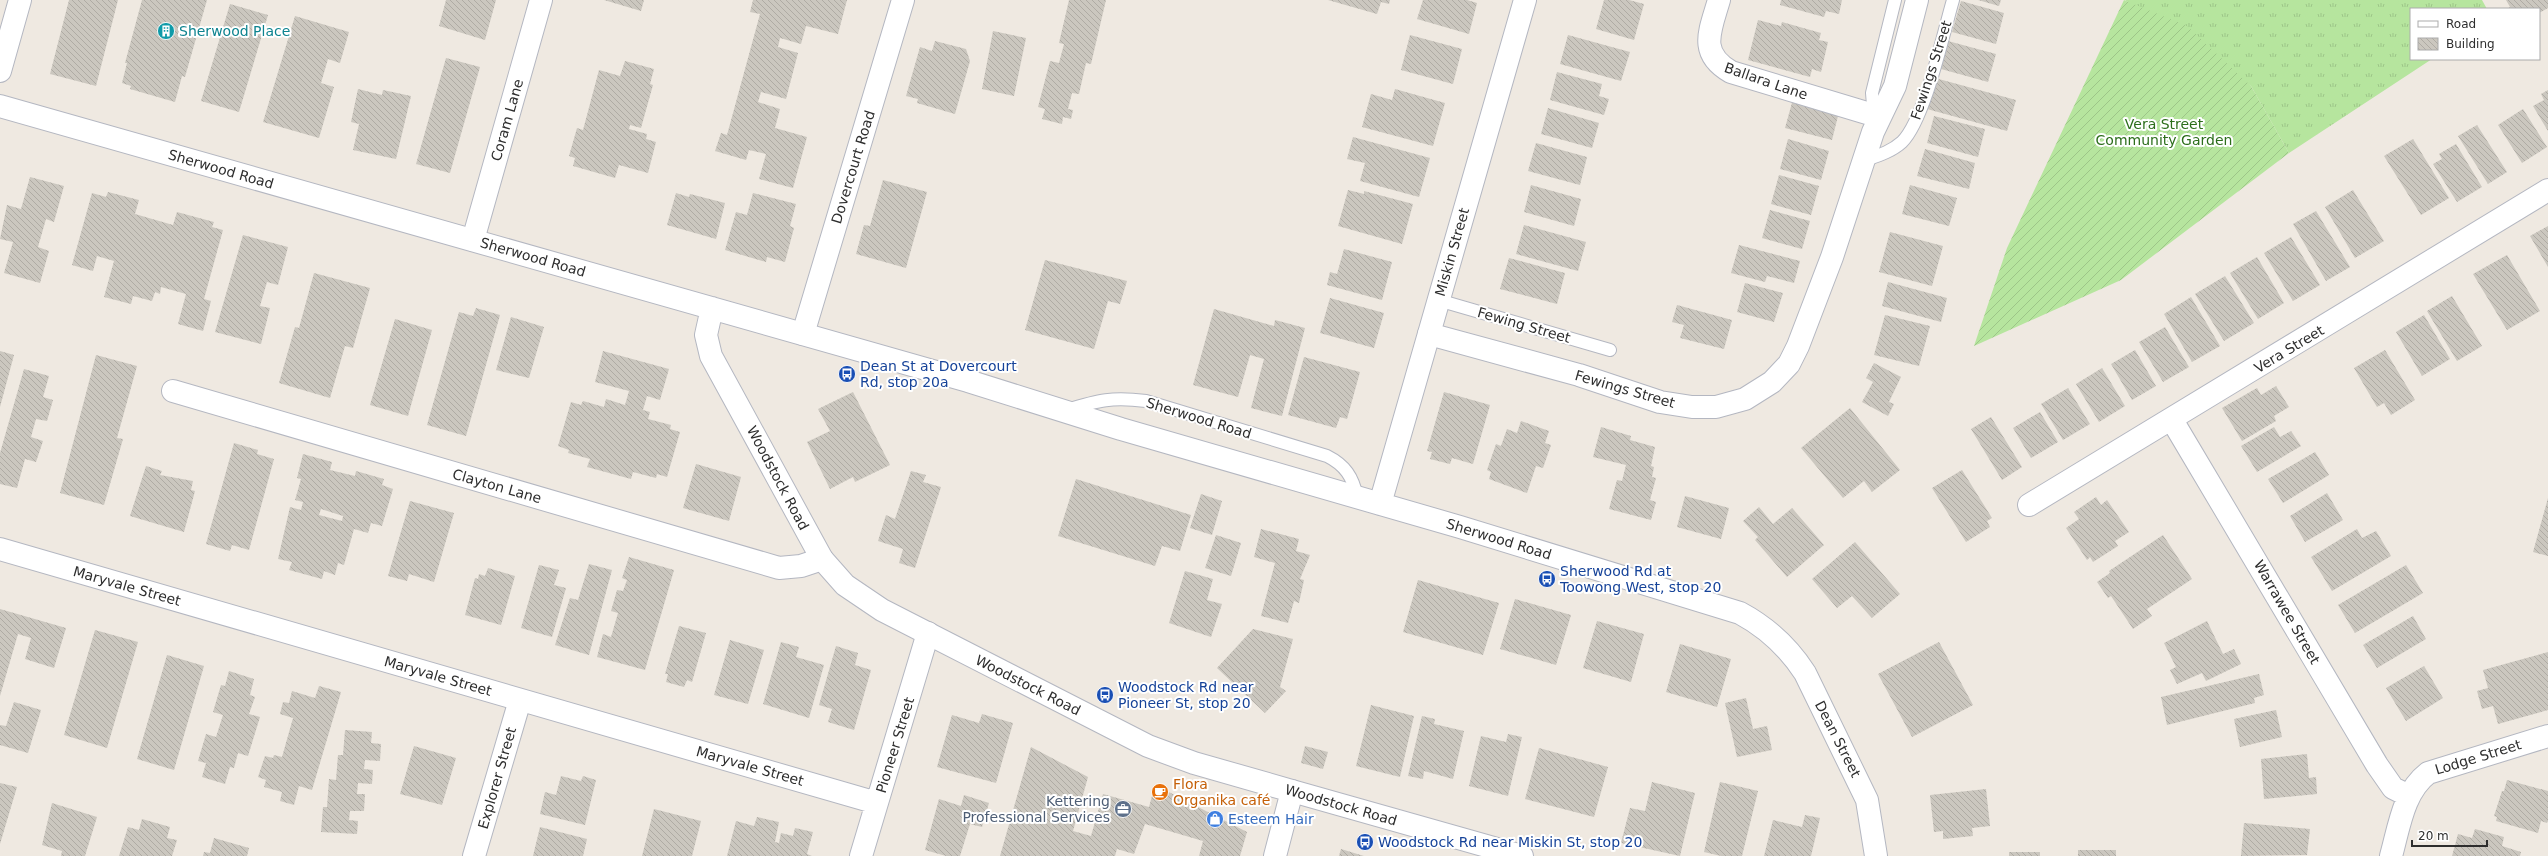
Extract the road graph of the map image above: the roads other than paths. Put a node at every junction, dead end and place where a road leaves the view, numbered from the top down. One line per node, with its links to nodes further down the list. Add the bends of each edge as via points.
1 (20, 0): 9 (street)
2 (541, 0): 14 (street, Coram Lane)
3 (904, 0): 17 (street, Dovercourt Road)
4 (1525, 0): 15 (street, Miskin Street)
5 (1719, 0): 11 (street, Ballara Lane, via 1709,35 1709,50 1718,64 1731,72)
6 (1895, 0): 11 (lane, via 1872,93 1873,105)
7 (1917, 0): 11 (street, Fewings Street, via 1901,67 1892,94)
8 (1953, 0): 12 (lane, Fewings Street, via 1924,97 1910,131 1895,147)
9 (0, 71)
10 (0, 106): 14 (street, Sherwood Road)
11 (1880, 117): 12 (street, Fewings Street)
12 (1863, 161): 18 (street, Fewings Street, via 1832,257 1798,346 1789,364 1772,382 1745,398 1716,407 1692,407 1660,402 1579,375)
13 (2548, 190): 22 (street, Vera Street)
14 (473, 240): 16 (street, Sherwood Road)
15 (1438, 300): 18 (street, Miskin Street); 19 (lane, Fewing Street)
16 (712, 308): 17 (street, Sherwood Road); 27 (street, Woodstock Road, via 706,336 708,349)
17 (803, 334): 21 (street, Sherwood Road)
18 (1429, 334): 24 (street, Miskin Street)
19 (1610, 350)
20 (173, 391): 27 (street, Clayton Lane, via 778,568 801,566)
21 (1064, 411): 23 (street, Sherwood Road); 23 (lane, Sherwood Road, via 1102,399 1146,401 1327,456 1351,475)
22 (2172, 420): 25 (street, Vera Street); 33 (street, Warrawee Street, via 2377,765 2393,788)
23 (1357, 497): 24 (street, Sherwood Road)
24 (1380, 504): 29 (street, Sherwood Road, via 1718,605 1757,622)
25 (2029, 505)
26 (0, 549): 30 (street, Maryvale Street)
27 (822, 559): 28 (street, Woodstock Road, via 845,585)
28 (928, 634): 32 (street, Woodstock Road, via 1148,746 1194,764); 34 (street, Pioneer Street)
29 (1772, 634): 39 (street, Dean Street, via 1792,654 1805,673 1859,781 1867,800)
30 (520, 700): 34 (street, Maryvale Street); 35 (street, Explorer Street)
31 (2548, 736): 33 (street, Lodge Street, via 2432,772 2417,782)
32 (1292, 791): 37 (street); 38 (street, Woodstock Road)
33 (2409, 796): 40 (street, Lodge Street)
34 (877, 802): 36 (street, Pioneer Street)
35 (474, 856)
36 (861, 856)
37 (1275, 856)
38 (1522, 856)
39 (1876, 856)
40 (2391, 856)

